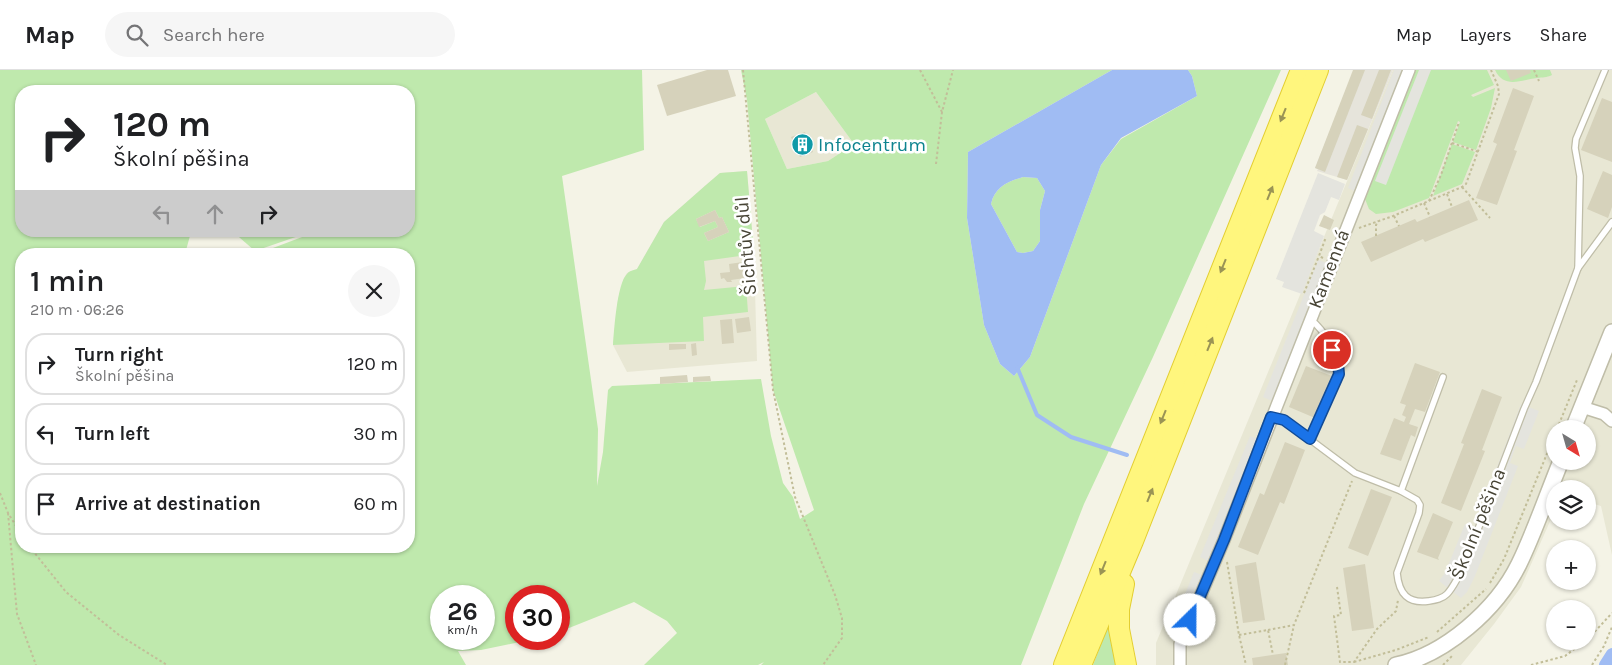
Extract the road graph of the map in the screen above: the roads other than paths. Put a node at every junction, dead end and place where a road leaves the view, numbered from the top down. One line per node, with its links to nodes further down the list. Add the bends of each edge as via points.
1 (1301, 70): 19 (highway, one-way to 19)
2 (1318, 70): 17 (highway, one-way to 2)
3 (1408, 70): 7 (street, Kamenná)
4 (1605, 70): 6 (lane, Školní pěšina, via 1576,139 1580,176)
5 (1612, 222): 6 (lane, Školní pěšina)
6 (1578, 268): 16 (lane, Školní pěšina, via 1462,571 1440,599 1419,602 1410,600 1401,591 1397,573 1420,505)
7 (1310, 319): 11 (street, Kamenná); 14 (lane, via 1326,336 1338,363 1339,374)
8 (1612, 332): 10 (street)
9 (1443, 377): 16 (lane)
10 (1582, 407): 12 (street); 13 (street, via 1604,414)
11 (1271, 417): 14 (lane, via 1284,420); 22 (street, Kamenná, via 1180,644)
12 (1577, 420)
13 (1612, 421)
14 (1310, 439): 16 (lane, via 1355,473)
15 (1556, 470): 18 (street, via 1519,565 1495,601 1473,624 1442,647)
16 (1401, 490)
17 (1132, 541): 20 (highway); 21 (highway, via 1119,610)
18 (1412, 663): 23 (street)
19 (1064, 665)
20 (1081, 665)
21 (1126, 665)
22 (1180, 665)
23 (1396, 665)

